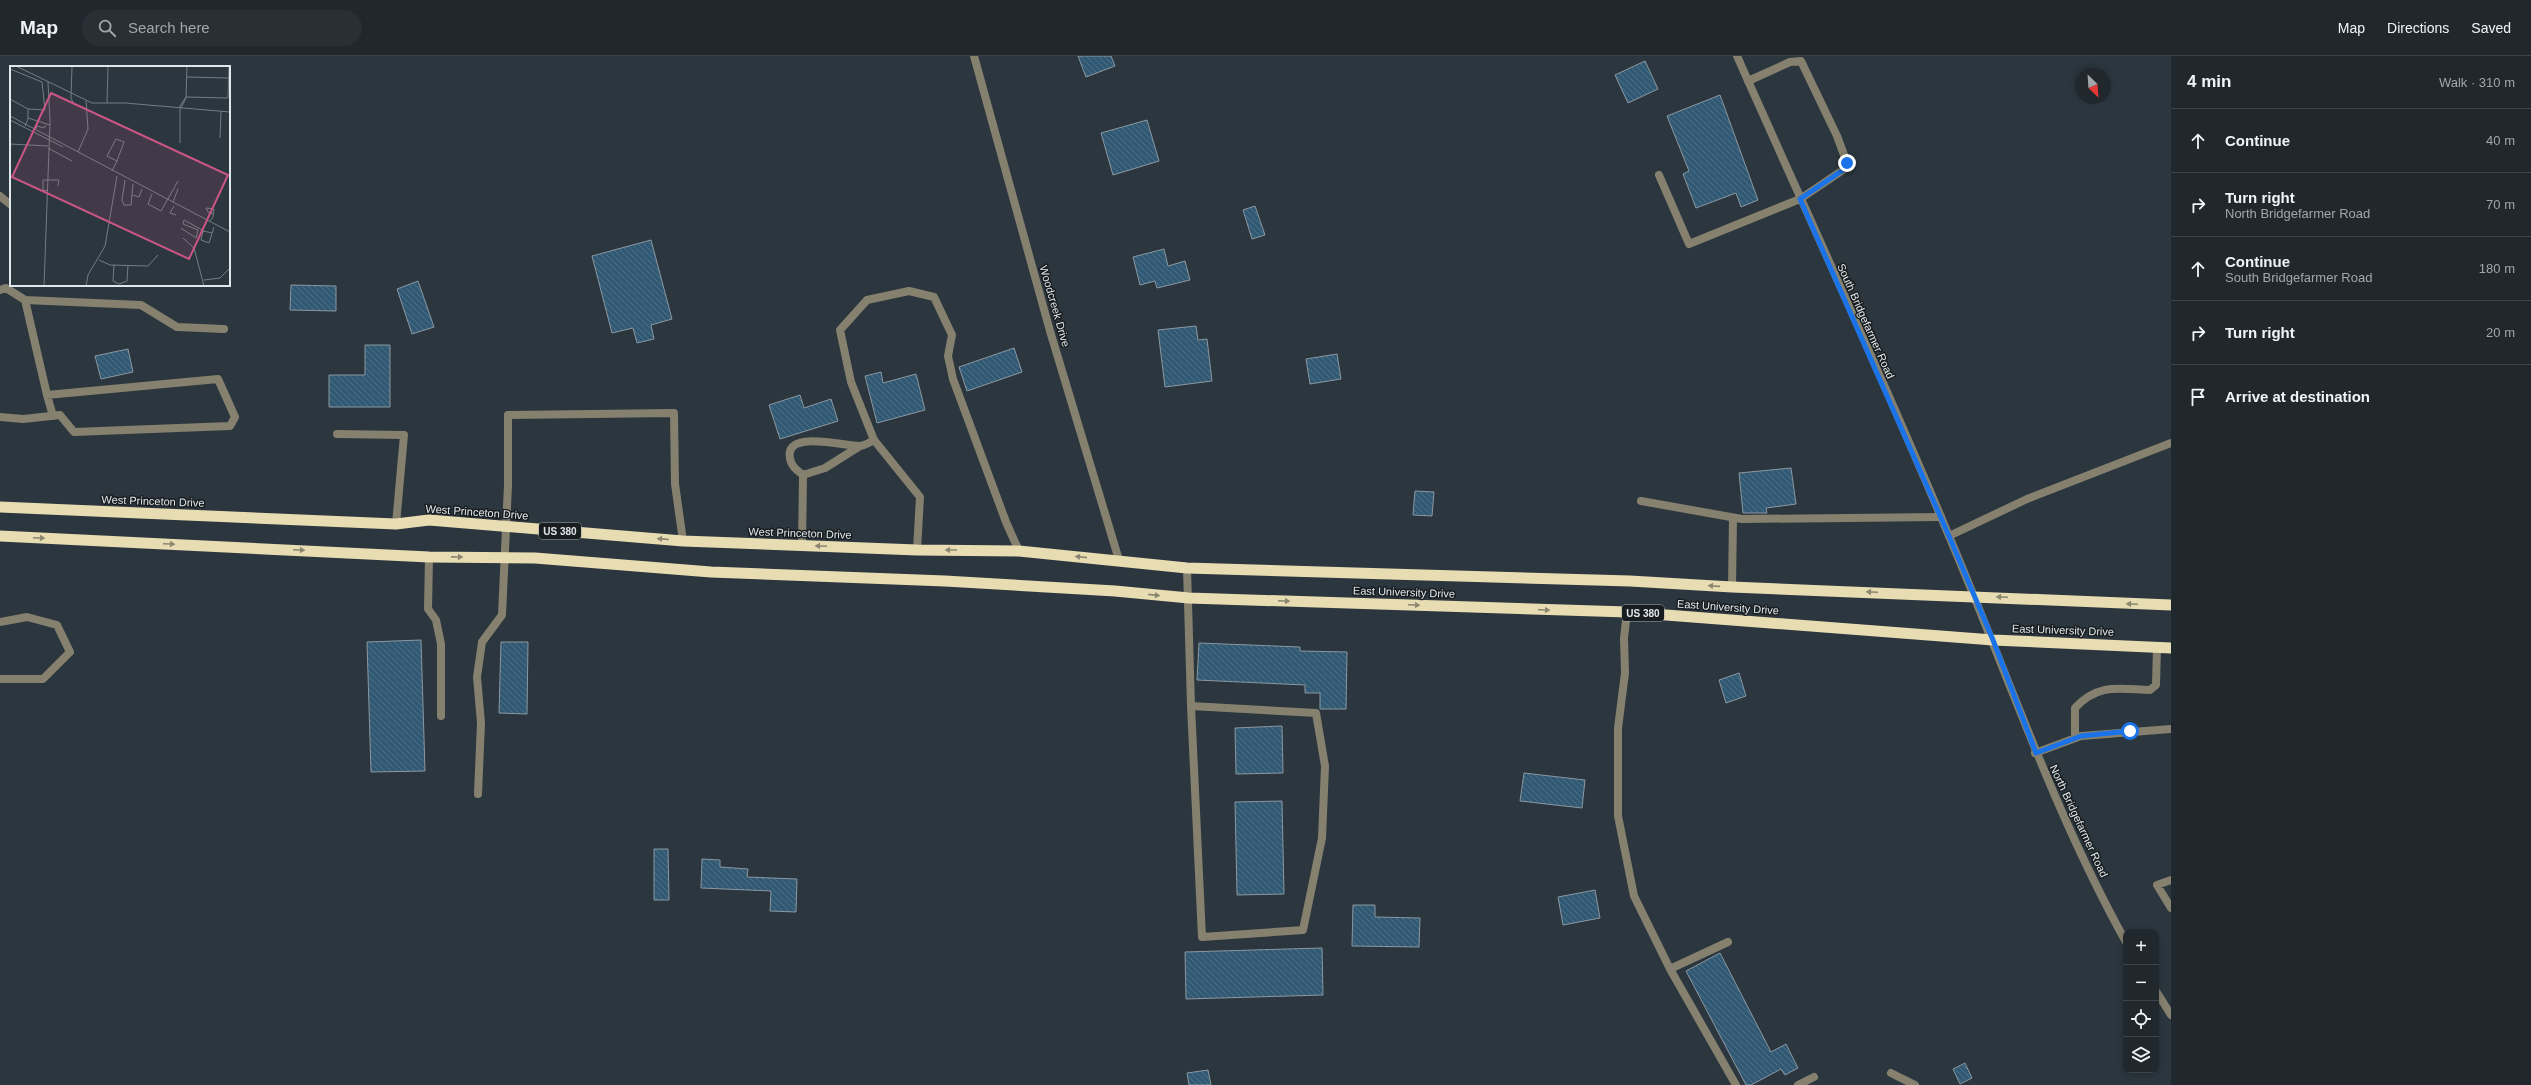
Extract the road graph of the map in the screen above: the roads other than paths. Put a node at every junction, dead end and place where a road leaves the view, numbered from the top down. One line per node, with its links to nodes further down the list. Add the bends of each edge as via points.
1 (974, 56): 33 (street, Woodcreek Drive, via 1050,331)
2 (1737, 56): 3 (street, South Bridgefarmer Road)
3 (1748, 81): 6 (street, South Bridgefarmer Road); 6 (street, via 1790,62 1801,61 1837,136 1847,163 1843,170)
4 (1659, 175): 6 (street, via 1688,244)
5 (0, 196): 7 (street)
6 (1800, 199): 21 (street, South Bridgefarmer Road)
7 (10, 204)
8 (0, 290): 9 (street, via 6,288)
9 (25, 300): 10 (street, via 141,305 177,328); 11 (street)
10 (224, 329)
11 (48, 395): 12 (street); 12 (street, via 218,379 235,417 230,426 74,432 60,415)
12 (53, 416): 13 (street, via 23,419)
13 (0, 417)
14 (337, 434): 23 (street, via 404,435)
15 (874, 440): 17 (street); 29 (street, via 920,497); 30 (street, via 850,382 840,330 867,300 909,291 934,297 952,335 948,356 953,379 1006,522)
16 (2171, 443): 26 (street, via 2027,499)
17 (860, 446): 18 (street, via 825,468); 18 (street, via 808,441 797,444 792,448 790,458 793,466)
18 (803, 474): 28 (street)
19 (1641, 501): 22 (street)
20 (0, 507): 23 (highway, West Princeton Drive / US 380)
21 (1941, 517): 22 (street); 26 (street, South Bridgefarmer Road)
22 (1733, 518): 35 (street)
23 (396, 524): 24 (highway, West Princeton Drive / US 380, via 429,520)
24 (507, 528): 27 (highway, West Princeton Drive / US 380, one-way to 24); 27 (street, via 508,415 674,413 675,484); 32 (street)
25 (0, 536): 31 (highway, US 380, one-way to 31)
26 (1949, 536): 36 (street, South Bridgefarmer Road)
27 (683, 541): 28 (highway, West Princeton Drive / US 380)
28 (802, 546): 29 (highway, West Princeton Drive / US 380, one-way to 28)
29 (917, 550): 30 (highway, West Princeton Drive / US 380, one-way to 29)
30 (1019, 550): 33 (highway, West Princeton Drive / US 380, one-way to 30)
31 (428, 557): 32 (highway, US 380, one-way to 32); 46 (street, via 428,609 436,620 441,644)
32 (505, 558): 37 (highway, East University Drive / US 380, one-way to 37, via 535,558 711,572 945,581); 50 (street, via 502,615 482,642 477,677 481,723)
33 (1119, 560): 34 (highway, East University Drive / US 380)
34 (1187, 568): 35 (highway, East University Drive / US 380, one-way to 34, via 1622,580); 37 (street)
35 (1732, 587): 36 (highway, East University Drive / US 380, one-way to 35)
36 (1973, 596): 38 (highway, East University Drive / US 380, one-way to 36); 41 (street, North Bridgefarmer Road)
37 (1189, 598): 39 (highway, East University Drive / US 380, one-way to 39); 45 (street)
38 (2171, 606)
39 (1627, 612): 41 (highway, East University Drive / US 380); 55 (street, via 1624,638 1625,673 1618,728 1618,816 1634,896)
40 (0, 622): 44 (street, via 27,617 57,625 70,652 43,679)
41 (1993, 640): 42 (highway, East University Drive / US 380); 49 (street, North Bridgefarmer Road)
42 (2157, 647): 43 (highway, East University Drive / US 380); 48 (street, via 2156,685 2150,690 2096,690 2084,698 2076,708)
43 (2171, 648)
44 (0, 679)
45 (1191, 706): 45 (street, via 1202,937 1303,930 1322,838 1325,766 1316,713)
46 (441, 716)
47 (2171, 729): 48 (street)
48 (2075, 738): 49 (street)
49 (2036, 753): 53 (street, North Bridgefarmer Road, via 2094,881)
50 (478, 794)
51 (2171, 880): 52 (street, via 2158,885)
52 (2171, 908)
53 (2123, 936)
54 (1728, 942): 55 (street)
55 (1670, 969): 60 (street)
56 (2159, 996): 57 (street)
57 (2171, 1015)
58 (1891, 1073): 62 (street)
59 (1814, 1076): 61 (street)
60 (1736, 1085)
61 (1798, 1085)
62 (1915, 1085)

